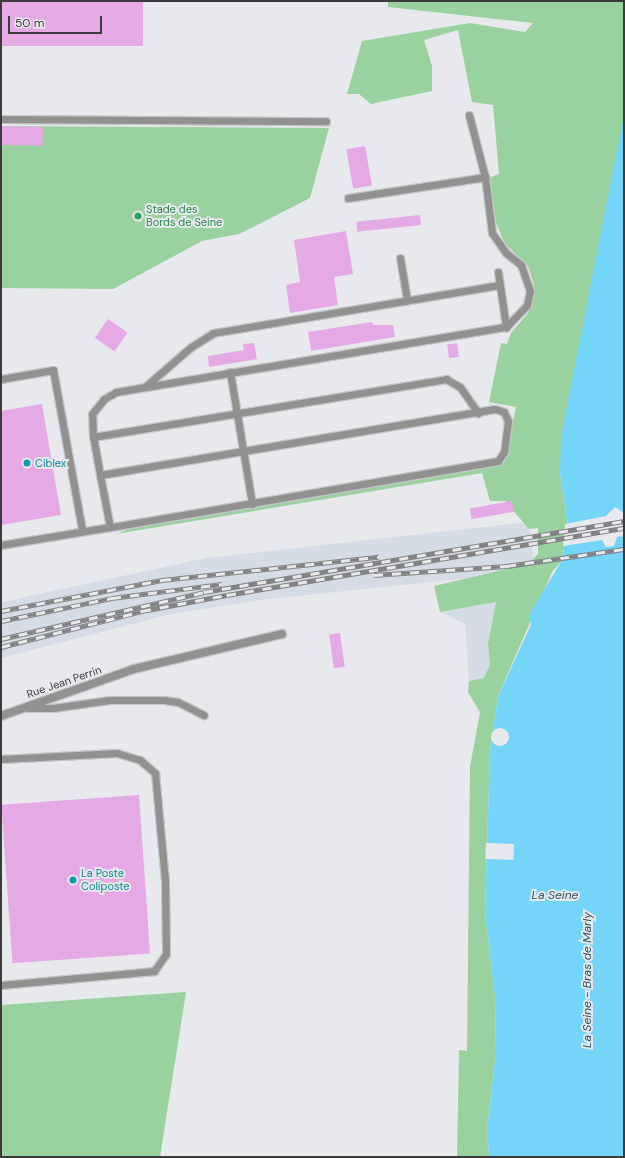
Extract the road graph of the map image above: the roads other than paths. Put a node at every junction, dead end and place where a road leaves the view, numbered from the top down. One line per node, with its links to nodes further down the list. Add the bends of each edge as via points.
1 (469, 115): 4 (lane)
2 (1, 119): 3 (lane)
3 (326, 121)
4 (485, 177): 5 (lane); 10 (lane, via 492,233 506,253 521,265 530,291 527,305)
5 (348, 198)
6 (400, 258): 9 (lane)
7 (498, 272): 8 (lane)
8 (499, 284): 9 (lane); 10 (lane)
9 (408, 300): 13 (lane, via 213,333 191,347)
10 (506, 327): 11 (lane)
11 (230, 372): 13 (lane); 14 (lane)
12 (1, 379): 21 (lane, via 53,370)
13 (146, 386): 16 (lane, via 116,392 104,399 92,414)
14 (237, 413): 15 (lane, via 446,379 460,387); 16 (lane); 17 (lane)
15 (478, 413): 17 (lane); 19 (lane, via 495,409 504,412 508,421 504,452 492,464)
16 (93, 437): 18 (lane)
17 (243, 451): 18 (lane); 19 (lane)
18 (100, 475): 20 (lane)
19 (252, 504): 20 (lane)
20 (110, 527): 21 (lane)
21 (82, 530): 22 (lane)
22 (1, 545)
23 (282, 634): 24 (street, Rue Jean Perrin, via 134,669)
24 (25, 708): 25 (lane, via 164,700 178,702); 26 (street, Rue Jean Perrin)
25 (204, 715)
26 (1, 716)
27 (1, 759): 28 (lane, via 117,753 140,760 155,774 165,880 166,954 154,971)
28 (1, 985)

